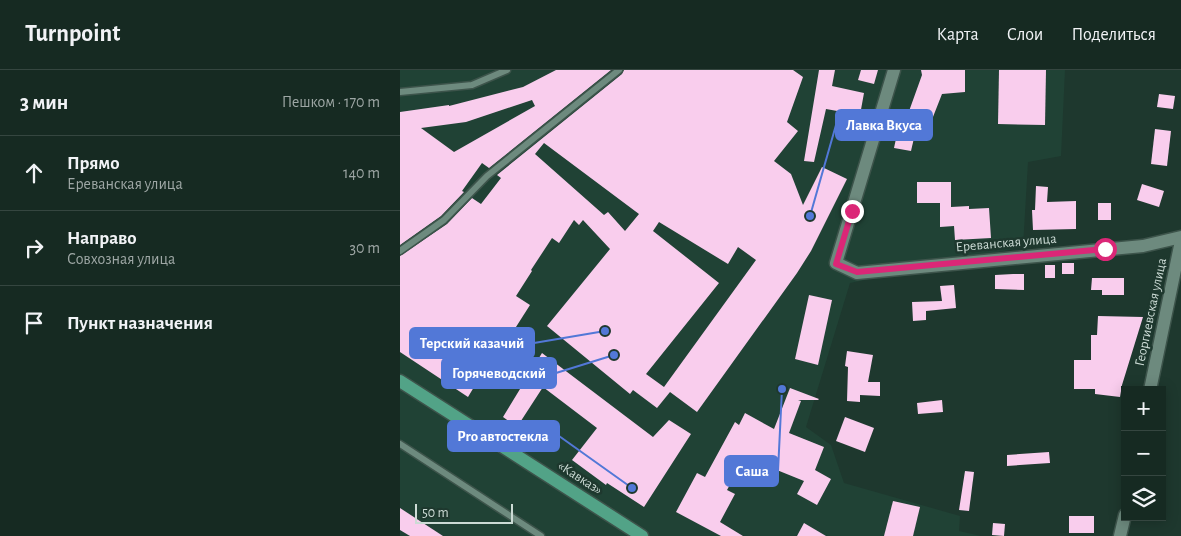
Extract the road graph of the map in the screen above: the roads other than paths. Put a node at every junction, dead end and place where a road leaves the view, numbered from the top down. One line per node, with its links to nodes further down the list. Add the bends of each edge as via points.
1 (507, 70): 4 (lane, via 472,85)
2 (619, 70): 6 (lane, via 487,176 444,220)
3 (894, 70): 5 (street, Ереванская улица, via 836,264 857,272 1143,246)
4 (400, 92)
5 (1181, 239): 8 (street, Георгиевская улица)
6 (400, 251)
7 (400, 382): 12 (main road, «Кавказ»)
8 (1151, 386)
9 (400, 444): 11 (lane)
10 (1124, 521): 13 (street)
11 (541, 536)
12 (642, 536)
13 (1120, 536)

